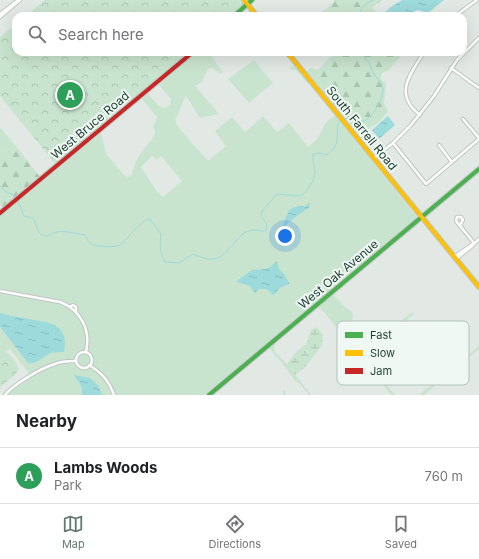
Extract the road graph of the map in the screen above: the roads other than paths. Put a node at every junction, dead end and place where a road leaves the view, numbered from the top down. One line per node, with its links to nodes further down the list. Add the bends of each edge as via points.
1 (20, 0): 9 (street); 10 (street)
2 (244, 0): 5 (street)
3 (252, 0): 5 (street)
4 (477, 0): 8 (street)
5 (247, 4): 6 (street); 7 (street)
6 (238, 12)
7 (254, 12)
8 (460, 12)
9 (0, 14)
10 (0, 17)
11 (479, 38): 12 (street)
12 (467, 48)
13 (188, 56): 27 (street, West Bruce Road)
14 (289, 56): 24 (street, South Farrell Road)
15 (422, 56): 19 (street, via 406,84 407,101)
16 (460, 56): 17 (street)
17 (451, 68): 18 (street); 19 (street)
18 (478, 86)
19 (420, 115): 22 (street)
20 (463, 119): 21 (street)
21 (479, 139): 25 (street)
22 (392, 143): 24 (street); 25 (street, via 426,184)
23 (438, 145): 25 (street)
24 (374, 158): 28 (street, South Farrell Road)
25 (451, 161)
26 (479, 169): 28 (street, West Oak Avenue)
27 (0, 213)
28 (421, 216): 32 (street, South Farrell Road); 40 (street, West Oak Avenue)
29 (460, 225): 31 (street)
30 (479, 239): 31 (street)
31 (474, 243): 32 (street)
32 (455, 258): 33 (street, South Farrell Road)
33 (479, 287)
34 (0, 291): 35 (street, via 60,302 69,307 83,321 87,331)
35 (86, 352): 36 (street, via 79,354); 37 (street, via 91,358)
36 (76, 360): 37 (street, via 78,365 83,367); 38 (street, via 50,366 14,385)
37 (89, 365): 39 (street, via 104,376)
38 (5, 395)
39 (114, 395)
40 (209, 395)

